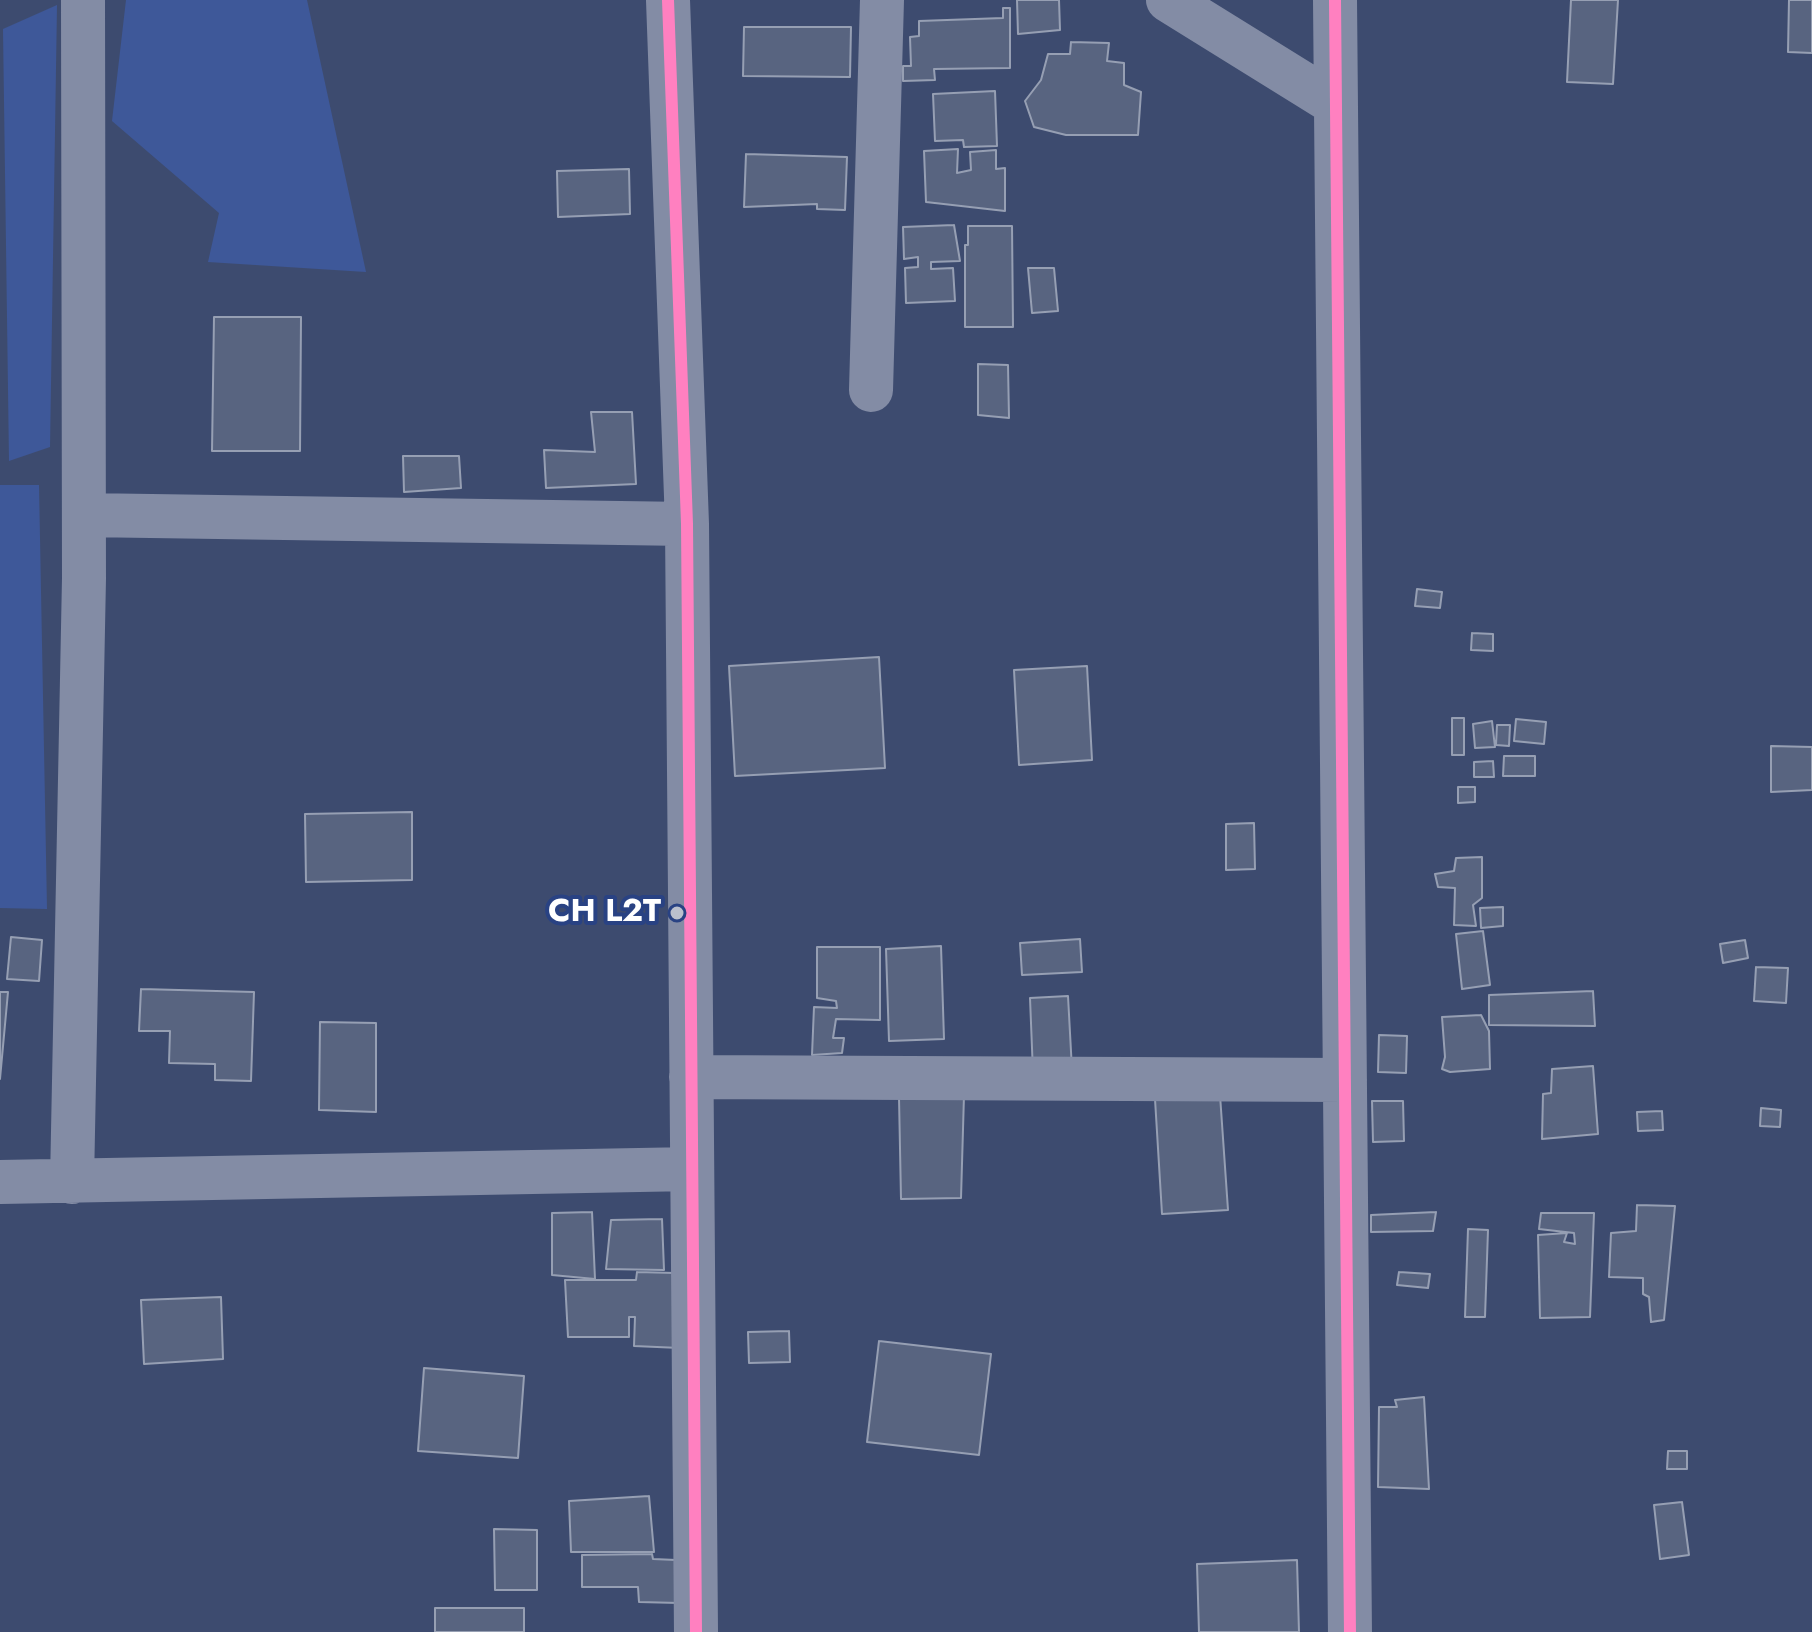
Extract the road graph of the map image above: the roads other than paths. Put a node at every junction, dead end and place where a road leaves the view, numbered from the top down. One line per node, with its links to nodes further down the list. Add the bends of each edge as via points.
1 (83, 0): 8 (street)
2 (668, 0): 9 (street)
3 (882, 0): 7 (street)
4 (1168, 0): 6 (street)
5 (1335, 0): 6 (street)
6 (1334, 103): 11 (street)
7 (871, 390)
8 (84, 515): 9 (street); 14 (street)
9 (687, 524): 10 (street)
10 (691, 1077): 11 (street); 12 (street)
11 (1345, 1080): 16 (street)
12 (692, 1169): 14 (street); 15 (street)
13 (0, 1182): 14 (street)
14 (72, 1182)
15 (696, 1632)
16 (1350, 1632)

